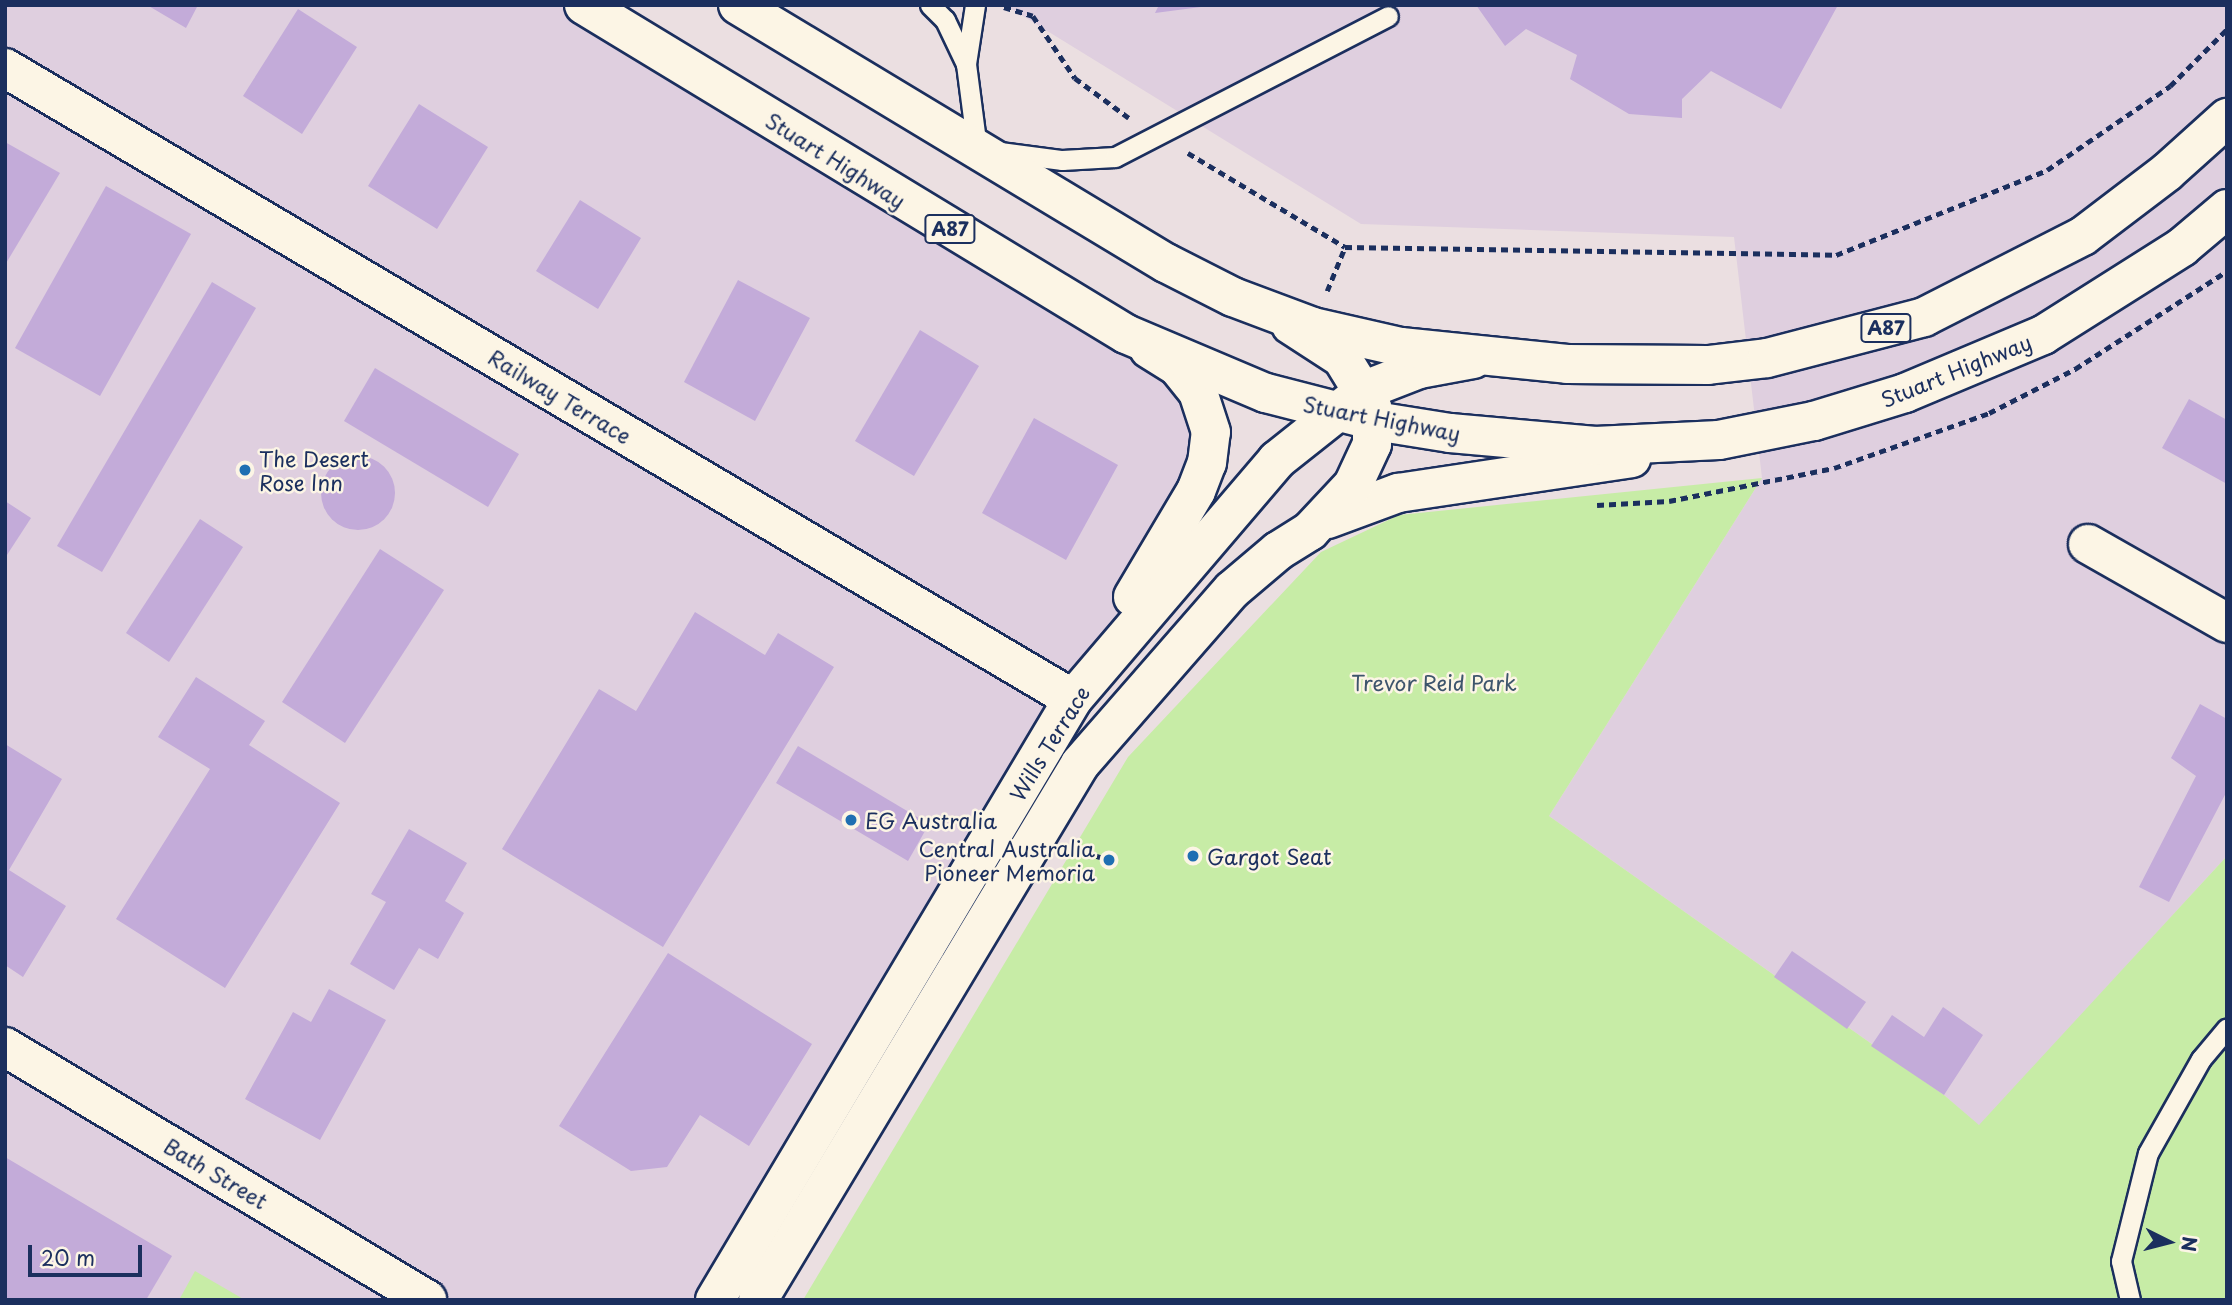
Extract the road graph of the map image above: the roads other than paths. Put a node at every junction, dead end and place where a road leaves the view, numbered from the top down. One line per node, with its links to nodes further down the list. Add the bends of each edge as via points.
1 (584, 5): 12 (main road, Stuart Highway / A87)
2 (738, 5): 9 (main road, A87)
3 (930, 5): 6 (lane, via 945,20)
4 (975, 5): 6 (lane)
5 (1388, 16): 9 (lane, via 1115,157 1062,160)
6 (966, 64): 9 (lane)
7 (5, 68): 19 (main road, Railway Terrace)
8 (2227, 117): 13 (main road, A87, via 2167,172 2083,236 1924,317 1827,346 1708,365 1567,364)
9 (976, 149): 11 (main road, A87, via 1166,262)
10 (2227, 209): 15 (main road, Stuart Highway / A87, via 2182,247 2096,304 1984,364 1814,421)
11 (1271, 313): 13 (main road, A87, via 1401,346); 14 (main road, via 1342,358)
12 (1126, 334): 14 (main road, Stuart Highway / A87, via 1213,374); 19 (main road, via 1178,367 1198,392 1211,432 1207,463 1196,491)
13 (1485, 357): 14 (main road, via 1419,369)
14 (1358, 407): 15 (main road, Stuart Highway / A87, via 1486,437 1595,446); 16 (main road, Wills Terrace, via 1369,452 1353,485); 19 (main road, Wills Terrace, via 1277,460)
15 (1719, 440): 16 (main road, via 1648,456 1398,493 1360,504)
16 (1310, 531): 20 (main road, Wills Terrace, via 1232,590)
17 (2088, 544): 18 (main road)
18 (2227, 623)
19 (1073, 699): 20 (main road, Railway Terrace); 24 (main road, Wills Terrace)
20 (1114, 723): 25 (main road, Wills Terrace, via 1054,804)
21 (2227, 1028): 26 (lane, via 2202,1059 2148,1153 2121,1261)
22 (5, 1047): 23 (main road, Bath Street)
23 (427, 1300)
24 (715, 1300)
25 (758, 1300)
26 (2130, 1300)

